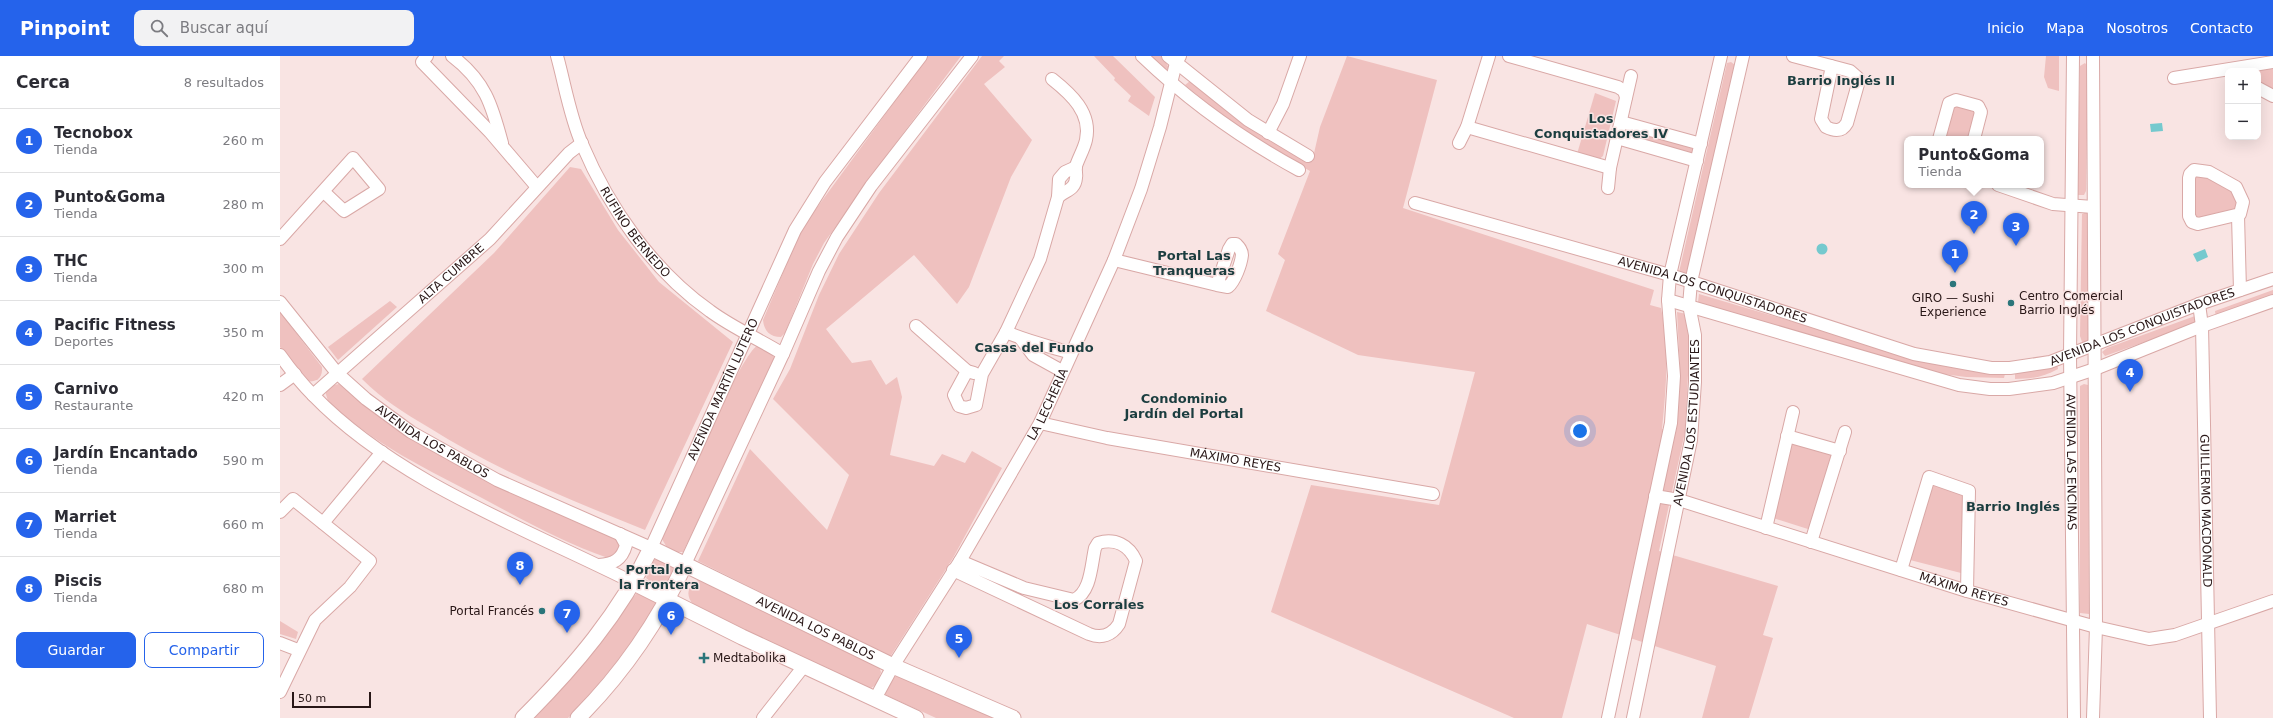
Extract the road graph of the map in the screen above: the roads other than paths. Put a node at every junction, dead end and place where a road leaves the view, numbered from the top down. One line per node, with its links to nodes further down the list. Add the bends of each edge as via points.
1 (427, 56): 36 (street, via 422,62)
2 (452, 56): 36 (street, via 471,74 493,107)
3 (557, 56): 33 (street, RUFINO BERNEDO)
4 (921, 56): 66 (street, AVENIDA MARTÍN LUTERO, via 804,213)
5 (972, 56): 69 (street, via 848,220 819,271)
6 (1142, 56): 23 (street)
7 (1300, 56): 29 (street, via 1284,104)
8 (1489, 56): 28 (street)
9 (1509, 56): 16 (street)
10 (1721, 56): 35 (street, AVENIDA LOS ESTUDIANTES)
11 (1743, 56): 55 (street, AVENIDA LOS ESTUDIANTES)
12 (1793, 56): 18 (street)
13 (2073, 56): 48 (street, AVENIDA LAS ENCINAS)
14 (2094, 56): 49 (street, AVENIDA LAS ENCINAS)
15 (1175, 58): 23 (street, LA LECHERÍA); 29 (street, via 1248,120)
16 (1534, 59): 26 (street, via 1618,87)
17 (2273, 62): 19 (street)
18 (1832, 66): 18 (street, via 1850,71 1858,78 1847,123 1839,130 1826,127 1821,120)
19 (2224, 72): 21 (street)
20 (1631, 76): 26 (street)
21 (2174, 78)
22 (1052, 79): 39 (street, via 1069,92 1083,112 1086,138)
23 (1172, 85): 41 (street, via 1238,135); 52 (street, LA LECHERÍA, via 1141,189)
24 (2261, 90): 25 (street)
25 (2273, 96)
26 (1626, 97): 27 (street)
27 (1621, 122): 32 (street); 35 (street)
28 (1467, 126): 34 (street); 40 (street)
29 (1268, 133): 37 (street)
30 (1940, 136): 31 (street, via 1949,103 1956,100 1978,106 1981,112)
31 (1975, 136)
32 (1618, 138): 38 (street); 40 (street)
33 (582, 143): 42 (street, ALTA CUMBRE); 66 (street, RUFINO BERNEDO, via 616,208 670,278 710,311)
34 (1459, 143)
35 (1701, 144): 38 (street, AVENIDA LOS ESTUDIANTES)
36 (503, 146): 42 (street)
37 (1308, 156)
38 (1696, 161): 53 (street, AVENIDA LOS ESTUDIANTES)
39 (1076, 167): 46 (street, via 1074,186); 46 (street, via 1060,177 1057,186)
40 (1610, 168): 43 (street)
41 (1299, 170)
42 (537, 187): 78 (street, ALTA CUMBRE, via 490,239)
43 (1608, 188)
44 (2007, 188): 48 (street, via 2053,204)
45 (324, 192): 45 (street, via 353,158 380,189 344,211); 51 (street)
46 (1058, 197): 65 (street, via 1040,259)
47 (1415, 203): 53 (street, AVENIDA LOS CONQUISTADORES)
48 (2072, 206): 49 (street); 71 (street, AVENIDA LAS ENCINAS)
49 (2093, 207): 68 (street, AVENIDA LAS ENCINAS)
50 (2238, 216): 50 (street, via 2242,211 2243,202 2236,187 2204,171 2194,170 2191,173 2189,216 2192,222 2198,224); 57 (street)
51 (280, 239)
52 (1114, 260): 56 (street); 70 (street, LA LECHERÍA)
53 (1670, 275): 55 (street, AVENIDA LOS CONQUISTADORES); 58 (street, AVENIDA LOS ESTUDIANTES)
54 (2273, 279): 57 (street, AVENIDA LOS CONQUISTADORES)
55 (1691, 282): 62 (street, AVENIDA LOS ESTUDIANTES); 73 (street, AVENIDA LOS CONQUISTADORES, via 1914,354 1970,365)
56 (1217, 285)
57 (2240, 290): 61 (street, AVENIDA LOS CONQUISTADORES)
58 (1668, 300): 62 (street, AVENIDA LOS CONQUISTADORES); 91 (street, AVENIDA LOS ESTUDIANTES, via 1674,376 1671,423)
59 (2273, 301): 64 (street, AVENIDA LOS CONQUISTADORES)
60 (280, 302): 78 (street, AVENIDA LOS PABLOS)
61 (2199, 304): 64 (street, GUILLERMO MACDONALD); 68 (street, AVENIDA LOS CONQUISTADORES)
62 (1689, 305): 82 (street, AVENIDA LOS CONQUISTADORES, via 1959,385); 92 (street, AVENIDA LOS ESTUDIANTES, via 1695,334 1695,408)
63 (916, 326): 75 (street)
64 (2202, 326): 74 (street, AVENIDA LOS CONQUISTADORES); 110 (street, GUILLERMO MACDONALD)
65 (1006, 332): 67 (street); 79 (street)
66 (747, 335): 69 (street, RUFINO BERNEDO); 98 (street, AVENIDA MARTÍN LUTERO)
67 (1020, 339): 70 (street, via 1038,342); 76 (street, via 1033,355)
68 (2094, 346): 71 (street, AVENIDA LOS CONQUISTADORES); 74 (street, AVENIDA LAS ENCINAS)
69 (783, 354): 99 (street)
70 (1071, 354): 76 (street, LA LECHERÍA)
71 (2070, 355): 73 (street, AVENIDA LOS CONQUISTADORES, via 2050,362); 80 (street, AVENIDA LAS ENCINAS)
72 (280, 357): 77 (street)
73 (2010, 368): 82 (street)
74 (2095, 369): 80 (street, AVENIDA LOS CONQUISTADORES); 111 (street, AVENIDA LAS ENCINAS)
75 (967, 371): 79 (street); 79 (street, via 954,395 957,403 963,408 976,405)
76 (1062, 371): 85 (street, LA LECHERÍA)
77 (295, 374): 81 (street); 83 (street)
78 (337, 374): 83 (street, ALTA CUMBRE); 96 (street, AVENIDA LOS PABLOS, via 366,399 438,448 496,480)
79 (982, 374)
80 (2071, 378): 82 (street, AVENIDA LOS CONQUISTADORES, via 2034,387); 109 (street, AVENIDA LAS ENCINAS)
81 (280, 385)
82 (2009, 389)
83 (313, 395): 89 (street, via 349,428)
84 (1793, 412): 87 (street)
85 (1040, 423): 90 (street, MÁXIMO REYES, via 1107,438); 101 (street, LA LECHERÍA)
86 (1845, 432): 88 (street)
87 (1787, 436): 88 (street); 95 (street)
88 (1840, 451): 97 (street)
89 (382, 452): 94 (street); 100 (street, via 466,500)
90 (1433, 494)
91 (1655, 496): 92 (street, MÁXIMO REYES); 124 (street, AVENIDA LOS ESTUDIANTES)
92 (1679, 500): 95 (street, MÁXIMO REYES); 125 (street, AVENIDA LOS ESTUDIANTES)
93 (280, 512): 94 (street, via 293,499)
94 (323, 523): 113 (street, via 370,561 350,587 315,620)
95 (1766, 528): 97 (street, MÁXIMO REYES)
96 (620, 534): 98 (street, AVENIDA LOS PABLOS); 100 (street, via 626,545 622,556 611,564)
97 (1811, 542): 102 (street, MÁXIMO REYES)
98 (651, 548): 99 (main road, AVENIDA LOS PABLOS); 103 (main road, AVENIDA MARTÍN LUTERO)
99 (685, 564): 106 (main road); 115 (main road, AVENIDA LOS PABLOS)
100 (599, 565): 103 (street)
101 (956, 566): 105 (street); 108 (street); 115 (street, LA LECHERÍA)
102 (1901, 570): 104 (street, MÁXIMO REYES); 104 (street, via 1929,477 1969,491)
103 (634, 583): 106 (main road); 119 (main road, AVENIDA MARTÍN LUTERO, via 592,642)
104 (1967, 590): 109 (street, MÁXIMO REYES)
105 (1046, 594): 108 (street); 108 (street, via 1074,600 1080,597 1086,590 1098,542 1122,544 1136,561 1119,624 1112,632 1094,636)
106 (668, 599): 114 (main road); 120 (main road, via 624,665)
107 (2273, 601): 110 (street, MÁXIMO REYES)
108 (1042, 611)
109 (2075, 621): 111 (street, MÁXIMO REYES); 118 (street, AVENIDA LAS ENCINAS)
110 (2208, 624): 111 (street, MÁXIMO REYES, via 2174,636 2149,639); 127 (street, GUILLERMO MACDONALD)
111 (2096, 627): 126 (street, AVENIDA LAS ENCINAS)
112 (280, 643): 113 (street)
113 (298, 650): 116 (street)
114 (804, 666): 117 (main road); 121 (street)
115 (893, 666): 117 (street, LA LECHERÍA); 123 (main road, AVENIDA LOS PABLOS)
116 (280, 692)
117 (875, 699): 122 (main road)
118 (2078, 716)
119 (523, 718)
120 (578, 718)
121 (763, 718)
122 (914, 718)
123 (1013, 718)
124 (1608, 718)
125 (1633, 718)
126 (2094, 718)
127 (2210, 718)

